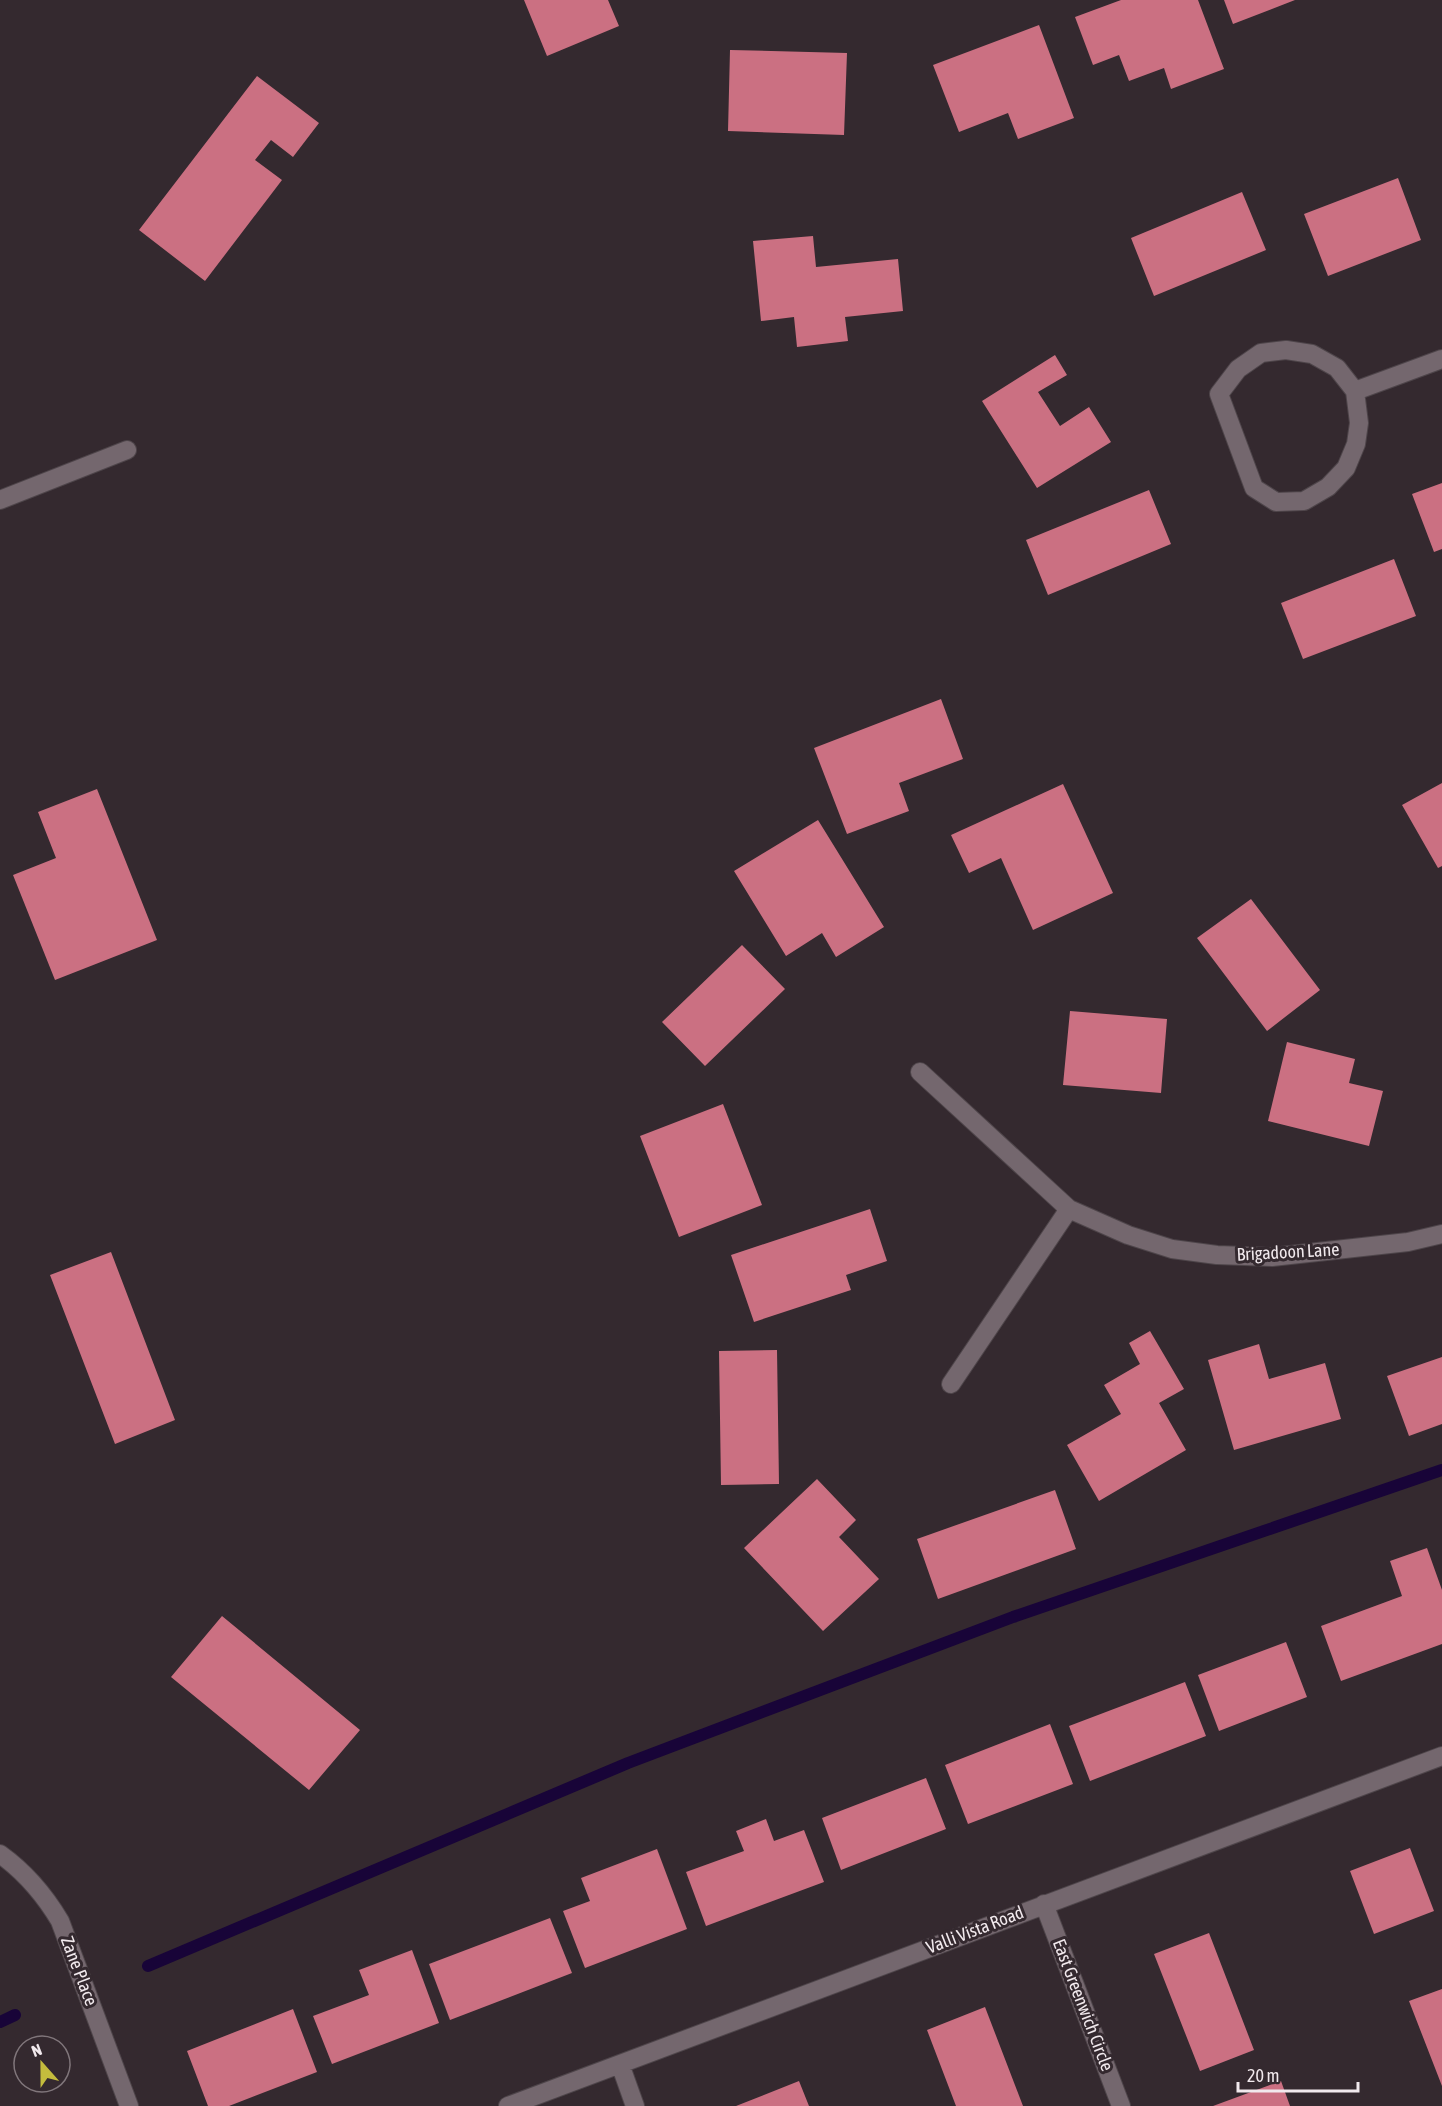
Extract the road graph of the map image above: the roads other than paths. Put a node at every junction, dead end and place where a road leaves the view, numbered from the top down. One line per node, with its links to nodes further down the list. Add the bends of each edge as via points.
1 (1442, 359): 2 (street)
2 (1355, 391): 2 (street, via 1337,368 1312,354 1261,353 1238,369 1219,394 1254,488 1276,502 1304,501 1328,487 1346,468 1356,444 1359,423)
3 (127, 450): 4 (street)
4 (0, 500)
5 (920, 1072): 6 (street, Brigadoon Lane)
6 (1069, 1209): 7 (street, Brigadoon Lane, via 1128,1235 1217,1256 1272,1257 1408,1242); 8 (street)
7 (1442, 1234)
8 (951, 1384)
9 (1442, 1756): 11 (street, Valli Vista Road)
10 (0, 1854): 13 (street, Zane Place, via 21,1869 60,1921)
11 (1044, 1904): 12 (street, Valli Vista Road); 16 (street, East Greenwich Circle)
12 (620, 2064): 14 (street, Valli Vista Road); 15 (street)
13 (129, 2106)
14 (508, 2106)
15 (635, 2106)
16 (1121, 2106)

